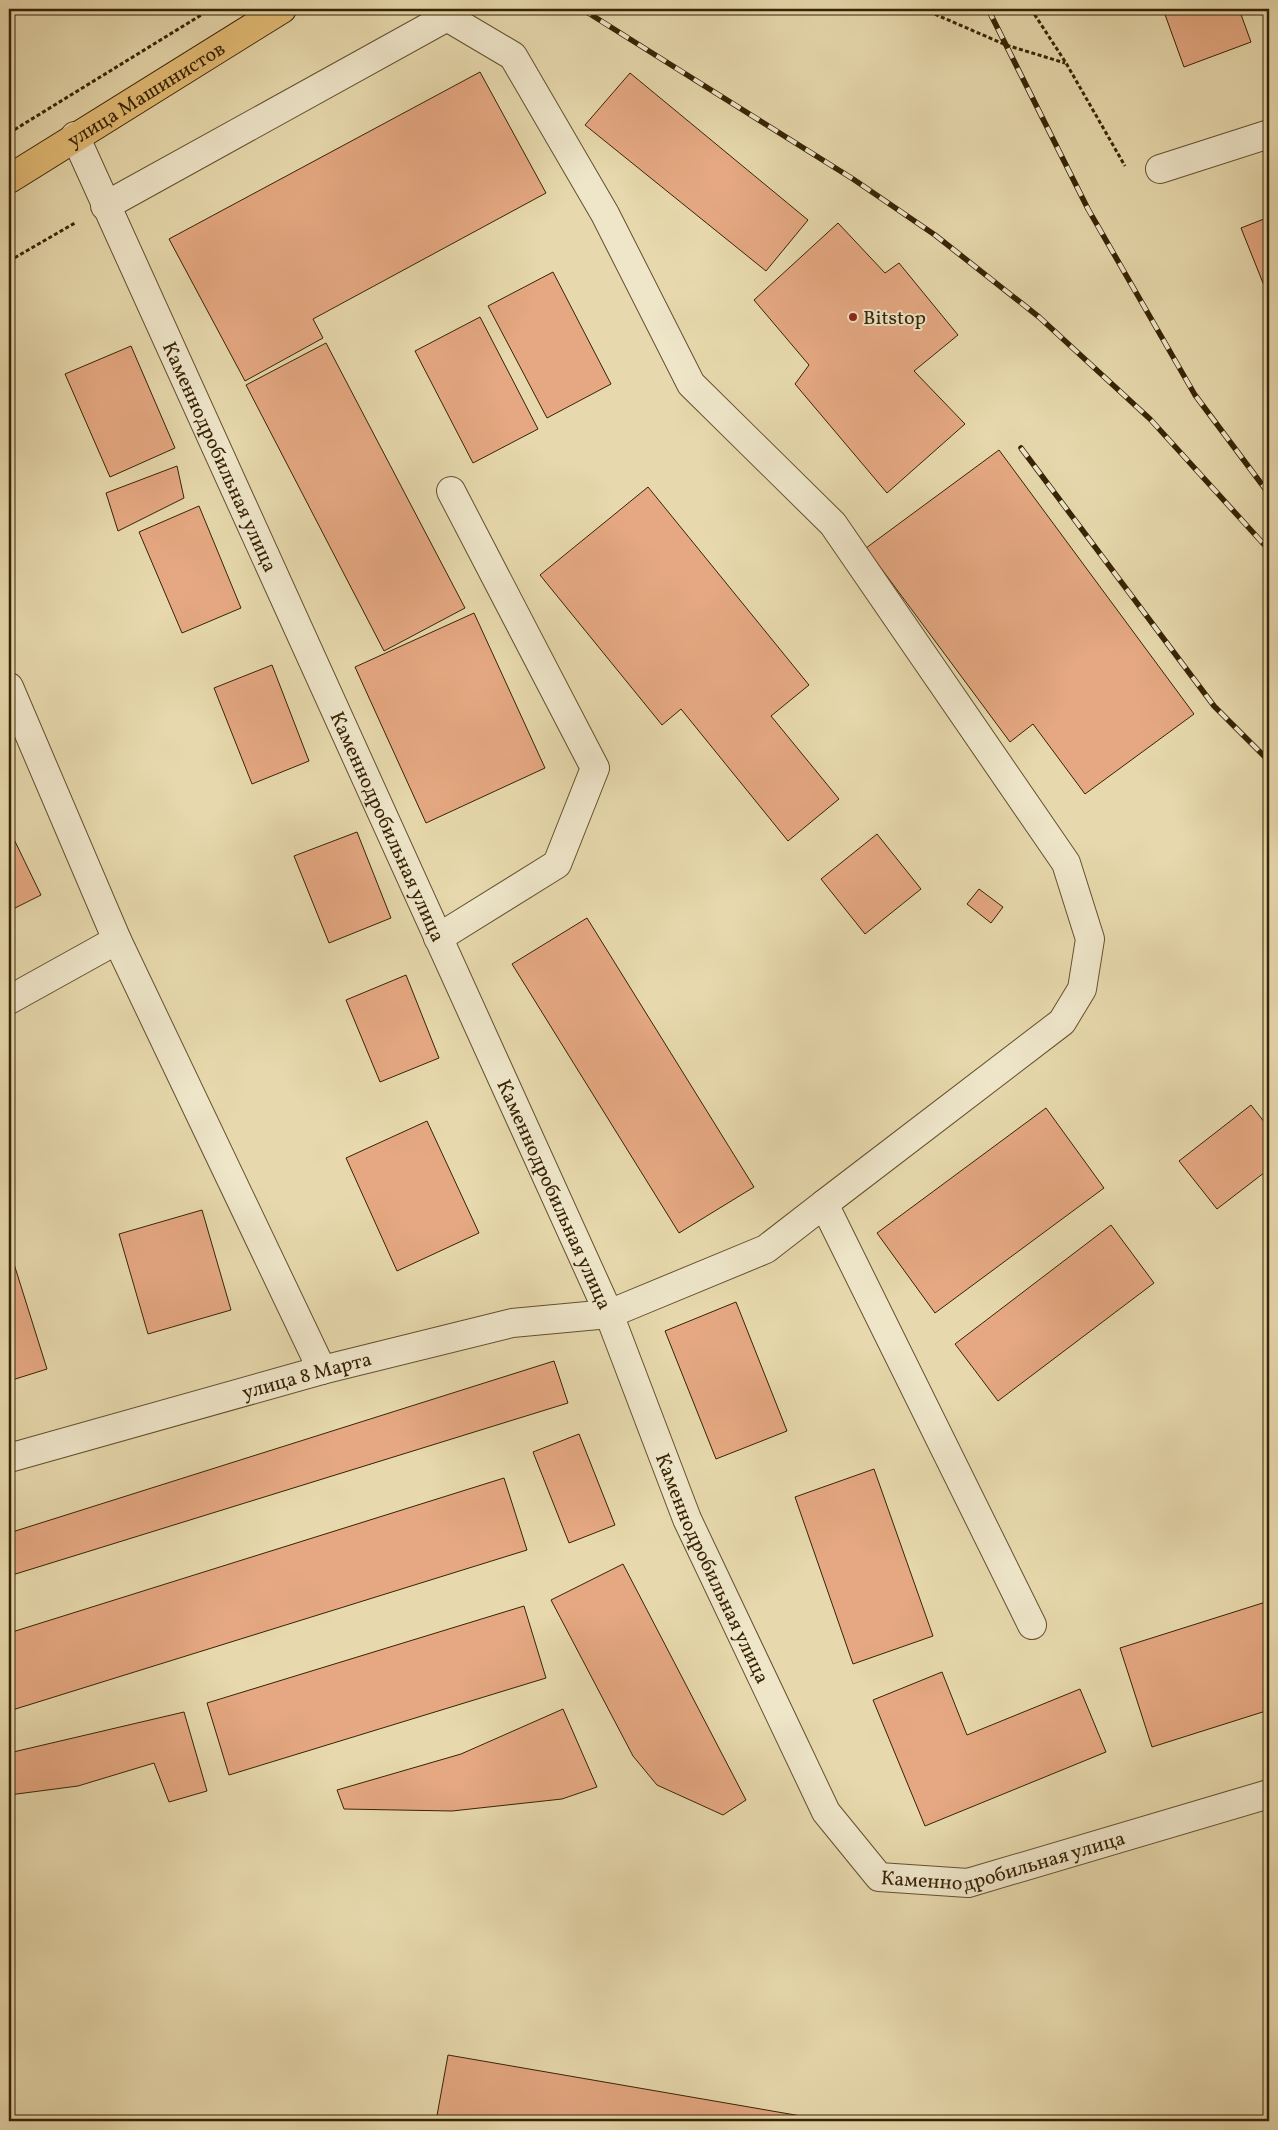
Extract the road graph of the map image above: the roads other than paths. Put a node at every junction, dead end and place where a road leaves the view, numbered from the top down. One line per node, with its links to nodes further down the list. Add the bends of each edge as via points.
1 (282, 9): 4 (main road, улица Машинистов)
2 (445, 13): 7 (street); 13 (street, улица 8 Марта, via 513,56 605,214 691,384 833,524 1066,863 1090,938 1082,989 1062,1022)
3 (1269, 134): 5 (street)
4 (75, 136): 6 (main road, улица Машинистов); 7 (street, Каменнодробильная улица)
5 (1160, 169)
6 (9, 179)
7 (105, 206): 10 (street, Каменнодробильная улица)
8 (451, 491): 10 (street, via 596,768 557,864)
9 (9, 687): 11 (street)
10 (438, 938): 14 (street, Каменнодробильная улица)
11 (116, 940): 12 (street); 15 (street)
12 (9, 1000)
13 (824, 1204): 14 (street, улица 8 Марта, via 766,1249); 17 (street)
14 (609, 1314): 15 (street, улица 8 Марта, via 512,1324); 18 (street, Каменнодробильная улица, via 687,1519 813,1786 826,1812 879,1877 968,1882)
15 (322, 1370): 16 (street, улица 8 Марта)
16 (9, 1458)
17 (1032, 1625)
18 (1269, 1794)

